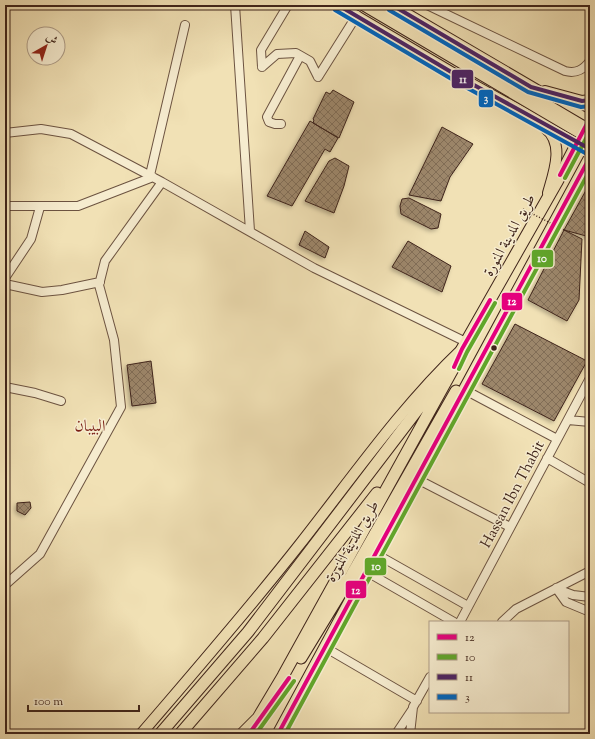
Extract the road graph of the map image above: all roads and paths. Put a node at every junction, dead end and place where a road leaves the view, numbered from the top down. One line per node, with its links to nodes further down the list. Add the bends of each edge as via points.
1 (235, 5): 31 (street)
2 (288, 5): 10 (street, via 261,50 262,67 277,54)
3 (338, 5): 8 (main road)
4 (363, 5): 18 (main road, bridge)
5 (378, 5): 15 (main road, bridge)
6 (392, 5): 12 (main road)
7 (427, 5): 11 (street, via 565,71 574,73)
8 (357, 15): 10 (street, via 318,77 310,61); 14 (main road, via 463,79)
9 (186, 25): 23 (street)
10 (300, 56): 16 (street, via 267,117 269,122)
11 (590, 61)
12 (531, 87): 13 (main road, via 582,101); 15 (main road)
13 (590, 100)
14 (528, 114): 19 (main road); 26 (main road, via 552,133 558,150)
15 (590, 122): 19 (highway, طريق المدينة المنورة)
16 (281, 124)
17 (5, 133): 23 (street, via 41,129 71,134)
18 (590, 139)
19 (577, 142): 20 (main road); 26 (highway, طريق المدينة المنورة)
20 (590, 149)
21 (590, 157): 25 (highway, طريق المدينة المنورة)
22 (590, 175): 25 (main road)
23 (151, 176): 24 (street); 28 (street, via 78,206)
24 (162, 182): 31 (street); 33 (street, via 105,261)
25 (570, 192): 36 (highway, طريق المدينة المنورة)
26 (547, 198): 35 (highway, طريق المدينة المنورة)
27 (5, 206): 28 (street)
28 (40, 207): 32 (street, via 31,239)
29 (523, 209): 30 (path, bridge)
30 (564, 230)
31 (250, 231): 35 (street, via 314,268)
32 (5, 278)
33 (100, 282): 34 (street, via 42,292); 52 (street, via 114,340 121,407 40,554)
34 (5, 284)
35 (464, 345): 37 (highway, طريق المدينة المنورة); 64 (main road, via 427,385 238,620)
36 (480, 363): 40 (highway, طريق المدينة المنورة); 68 (highway, طريق المدينة المنورة, via 463,379 351,576 284,687)
37 (454, 367): 65 (highway, via 442,377 248,632); 66 (highway, via 452,382 390,475 262,638); 67 (highway, via 283,676 258,718)
38 (590, 378): 42 (street, Hassan Ibn Thabit)
39 (5, 387): 41 (street)
40 (465, 390): 44 (street); 46 (highway, طريق المدينة المنورة)
41 (62, 401)
42 (568, 420): 43 (street); 44 (street, Hassan Ibn Thabit)
43 (590, 422)
44 (557, 439): 45 (street, Hassan Ibn Thabit)
45 (547, 458): 47 (street); 48 (street, Hassan Ibn Thabit)
46 (417, 479): 48 (street); 49 (highway, طريق المدينة المنورة)
47 (590, 483)
48 (510, 527): 55 (street, Hassan Ibn Thabit)
49 (376, 554): 51 (highway, طريق المدينة المنورة); 55 (street)
50 (590, 571): 53 (street)
51 (367, 572): 57 (street); 60 (highway, طريق المدينة المنورة)
52 (5, 585)
53 (556, 588): 54 (street); 56 (street, via 566,602); 59 (street, via 516,609)
54 (590, 598)
55 (468, 606): 58 (street, Hassan Ibn Thabit)
56 (590, 612)
57 (452, 621)
58 (460, 621)
59 (503, 621)
60 (326, 648): 62 (street); 63 (highway, طريق المدينة المنورة)
61 (429, 679): 62 (street)
62 (415, 704): 69 (street); 70 (street)
63 (281, 733)
64 (141, 734)
65 (160, 734)
66 (180, 734)
67 (242, 734)
68 (249, 734)
69 (396, 734)
70 (410, 734)

